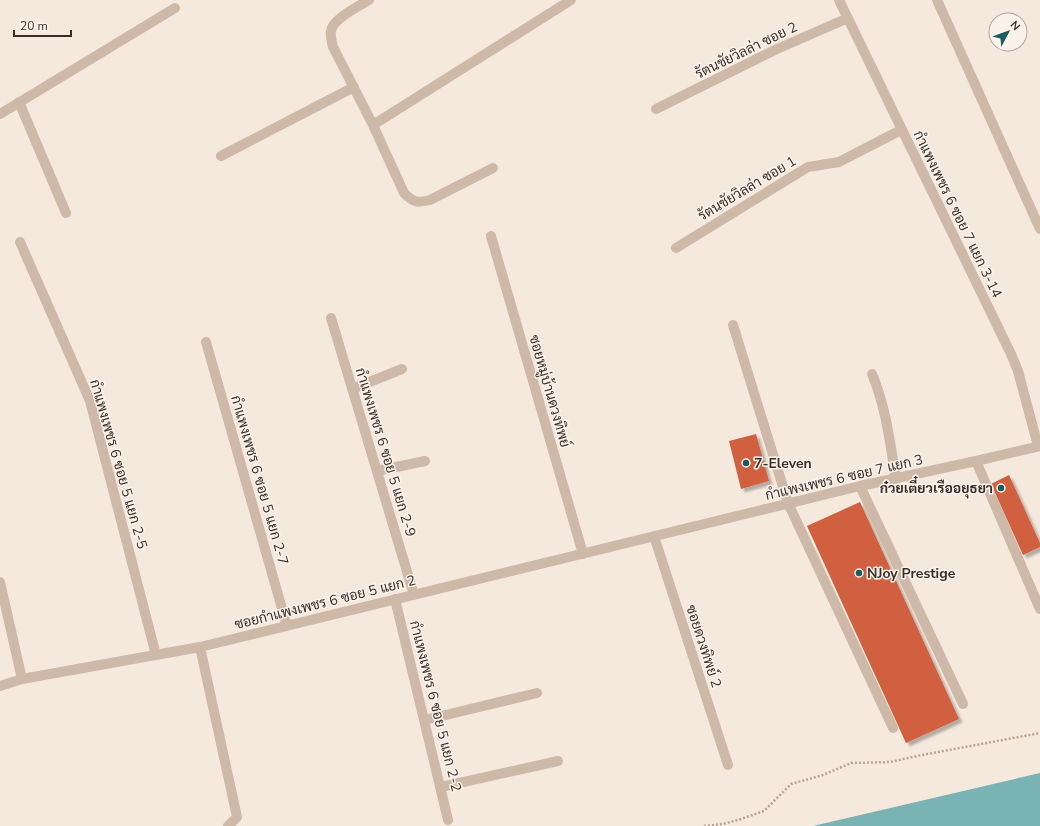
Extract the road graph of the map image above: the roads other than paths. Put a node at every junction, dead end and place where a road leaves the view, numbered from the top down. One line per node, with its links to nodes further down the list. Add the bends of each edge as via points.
1 (369, 0): 7 (street, via 339,19 333,24 331,31 334,47)
2 (571, 0): 11 (street)
3 (839, 0): 6 (street, กำแพงเพชร 6 ซอย 7 แยก 3-14)
4 (937, 0): 16 (street)
5 (175, 8): 8 (street)
6 (848, 18): 9 (street, รัตนชัยวิลล่า ซอย 2, via 777,49); 12 (street, กำแพงเพชร 6 ซอย 7 แยก 3-14)
7 (354, 88): 11 (street); 13 (street)
8 (19, 102): 10 (street); 15 (street)
9 (656, 109)
10 (0, 114)
11 (373, 125): 14 (street, via 404,193 411,200 430,200)
12 (901, 130): 19 (street, รัตนชัยวิลล่า ซอย 1, via 839,162 808,167); 26 (street, กำแพงเพชร 6 ซอย 7 แยก 3-14, via 1011,354)
13 (221, 156)
14 (493, 168)
15 (66, 213)
16 (1040, 229)
17 (491, 236): 34 (street, ซอยหมู่บ้านดวงทิพย์)
18 (20, 242): 41 (street, กำแพงเพชร 6 ซอย 5 แยก 2-5, via 90,401)
19 (676, 248)
20 (331, 318): 25 (street, กำแพงเพชร 6 ซอย 5 แยก 2-9)
21 (733, 325): 32 (street)
22 (206, 342): 39 (street, กำแพงเพชร 6 ซอย 5 แยก 2-7)
23 (402, 369): 25 (street)
24 (872, 374): 30 (street, via 886,419)
25 (352, 389): 29 (street, กำแพงเพชร 6 ซอย 5 แยก 2-9)
26 (1039, 446): 28 (street, กำแพงเพชร 6 ซอย 7 แยก 3)
27 (425, 461): 29 (street)
28 (976, 461): 30 (street, กำแพงเพชร 6 ซอย 7 แยก 3); 38 (street)
29 (377, 471): 36 (street, กำแพงเพชร 6 ซอย 5 แยก 2-9)
30 (896, 479): 31 (street, กำแพงเพชร 6 ซอย 7 แยก 3)
31 (860, 486): 32 (street, กำแพงเพชร 6 ซอย 7 แยก 3); 45 (street)
32 (788, 503): 33 (street, กำแพงเพชร 6 ซอย 7 แยก 3); 47 (street)
33 (654, 536): 34 (street, ซอยกำแพงเพชร 6 ซอย 5 แยก 2); 49 (street, ซอยดวงทิพย์ 2)
34 (582, 554): 36 (street, ซอยกำแพงเพชร 6 ซอย 5 แยก 2)
35 (0, 582): 42 (street)
36 (414, 595): 37 (street, ซอยกำแพงเพชร 6 ซอย 5 แยก 2)
37 (395, 599): 39 (street, ซอยกำแพงเพชร 6 ซอย 5 แยก 2); 46 (street, กำแพงเพชร 6 ซอย 5 แยก 2-2)
38 (1040, 609)
39 (287, 626): 40 (street, ซอยกำแพงเพชร 6 ซอย 5 แยก 2)
40 (200, 647): 41 (street, ซอยกำแพงเพชร 6 ซอย 5 แยก 2); 52 (street, via 236,817)
41 (156, 655): 42 (street, ซอยกำแพงเพชร 6 ซอย 5 แยก 2)
42 (22, 679): 43 (street, ซอยกำแพงเพชร 6 ซอย 5 แยก 2)
43 (0, 686)
44 (537, 693): 46 (street)
45 (963, 704)
46 (425, 720): 50 (street, กำแพงเพชร 6 ซอย 5 แยก 2-2)
47 (893, 728)
48 (558, 761): 50 (street)
49 (728, 765)
50 (441, 787): 51 (street, กำแพงเพชร 6 ซอย 5 แยก 2-2)
51 (448, 820)
52 (228, 826)

